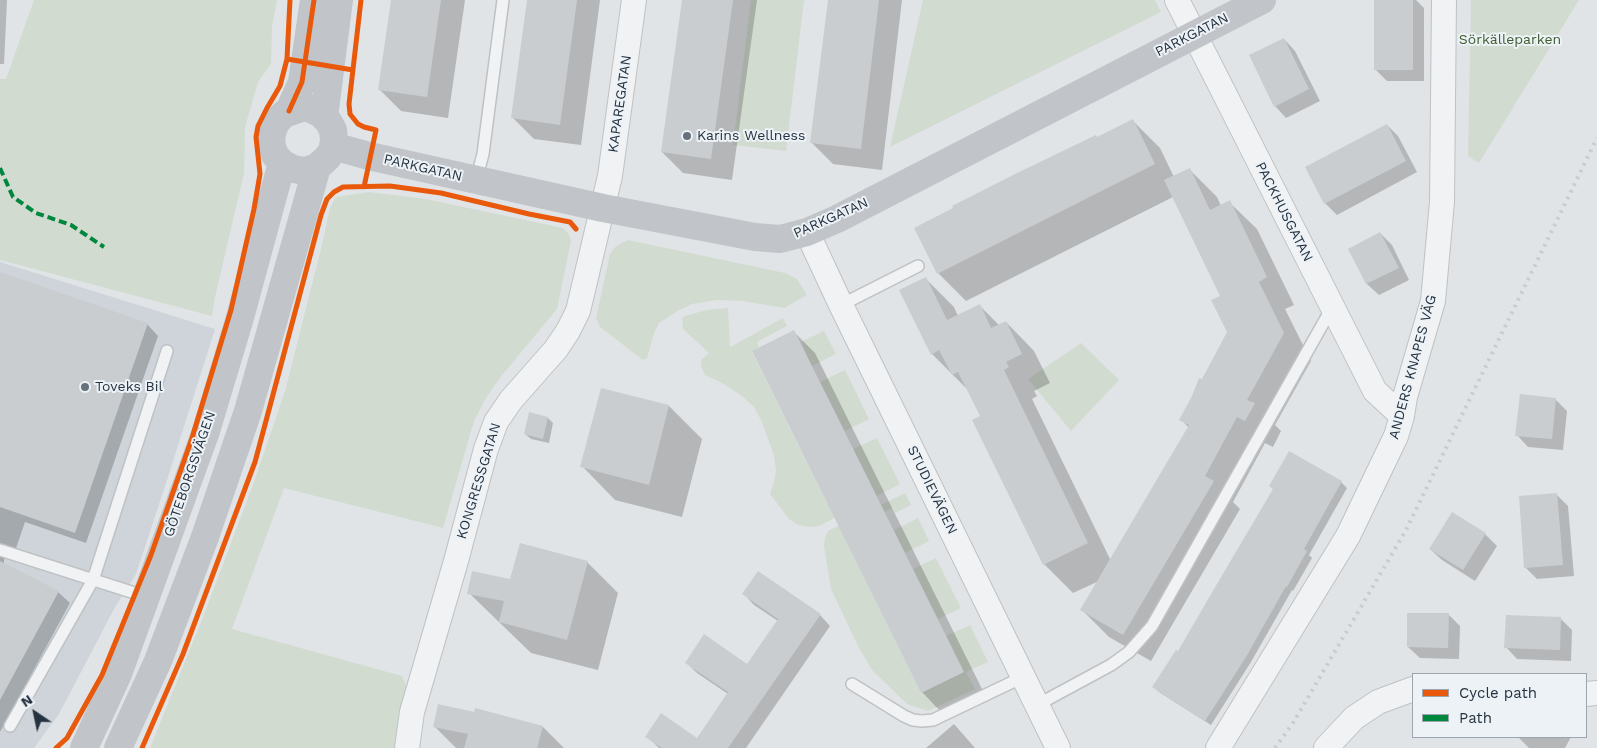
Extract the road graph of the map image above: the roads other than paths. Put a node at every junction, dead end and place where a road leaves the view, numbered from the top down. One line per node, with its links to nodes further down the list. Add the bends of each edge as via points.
1 (314, 0): 9 (main road, via 302,82)
2 (339, 0): 10 (main road)
3 (503, 0): 13 (lane, via 483,154)
4 (634, 0): 14 (street, KAPAREGATAN)
5 (1177, 0): 8 (street, PACKHUSGATAN)
6 (1262, 0): 8 (main road, PARKGATAN)
7 (1444, 0): 20 (street, ANDERS KNAPES VÄG, via 1442,202 1433,301)
8 (1194, 34): 15 (main road, PARKGATAN); 20 (street, PACKHUSGATAN, via 1375,391)
9 (288, 111): 10 (main road, via 310,108); 12 (main road, via 276,122 271,138 272,149)
10 (324, 116): 11 (main road, via 333,130)
11 (325, 157): 12 (main road, via 310,170 297,170); 13 (main road, PARKGATAN); 30 (main road, via 248,411 205,537 158,661)
12 (282, 163): 23 (main road, GÖTEBORGSVÄGEN, via 206,431)
13 (476, 180): 14 (main road, PARKGATAN)
14 (603, 208): 15 (main road, PARKGATAN, via 761,238 780,239); 31 (street, KONGRESSGATAN, via 578,311 556,349 503,411 491,435 412,712)
15 (807, 232): 17 (street, STUDIEVÄGEN)
16 (918, 266): 17 (lane)
17 (841, 305): 24 (street, STUDIEVÄGEN)
18 (1330, 313): 27 (lane, via 1152,626 1129,652 1111,665)
19 (167, 350): 22 (lane)
20 (1402, 416): 33 (street, ANDERS KNAPES VÄG, via 1396,436 1348,536)
21 (0, 550): 22 (lane)
22 (93, 580): 23 (lane); 28 (lane)
23 (147, 597): 29 (main road, GÖTEBORGSVÄGEN, via 118,674)
24 (1023, 677): 25 (lane, via 933,720 922,721 904,716); 27 (street, STUDIEVÄGEN)
25 (852, 684)
26 (1412, 689): 34 (street, via 1378,702 1354,718)
27 (1038, 705): 32 (street, STUDIEVÄGEN)
28 (10, 726)
29 (84, 748)
30 (118, 748)
31 (407, 748)
32 (1058, 748)
33 (1218, 748)
34 (1326, 748)

